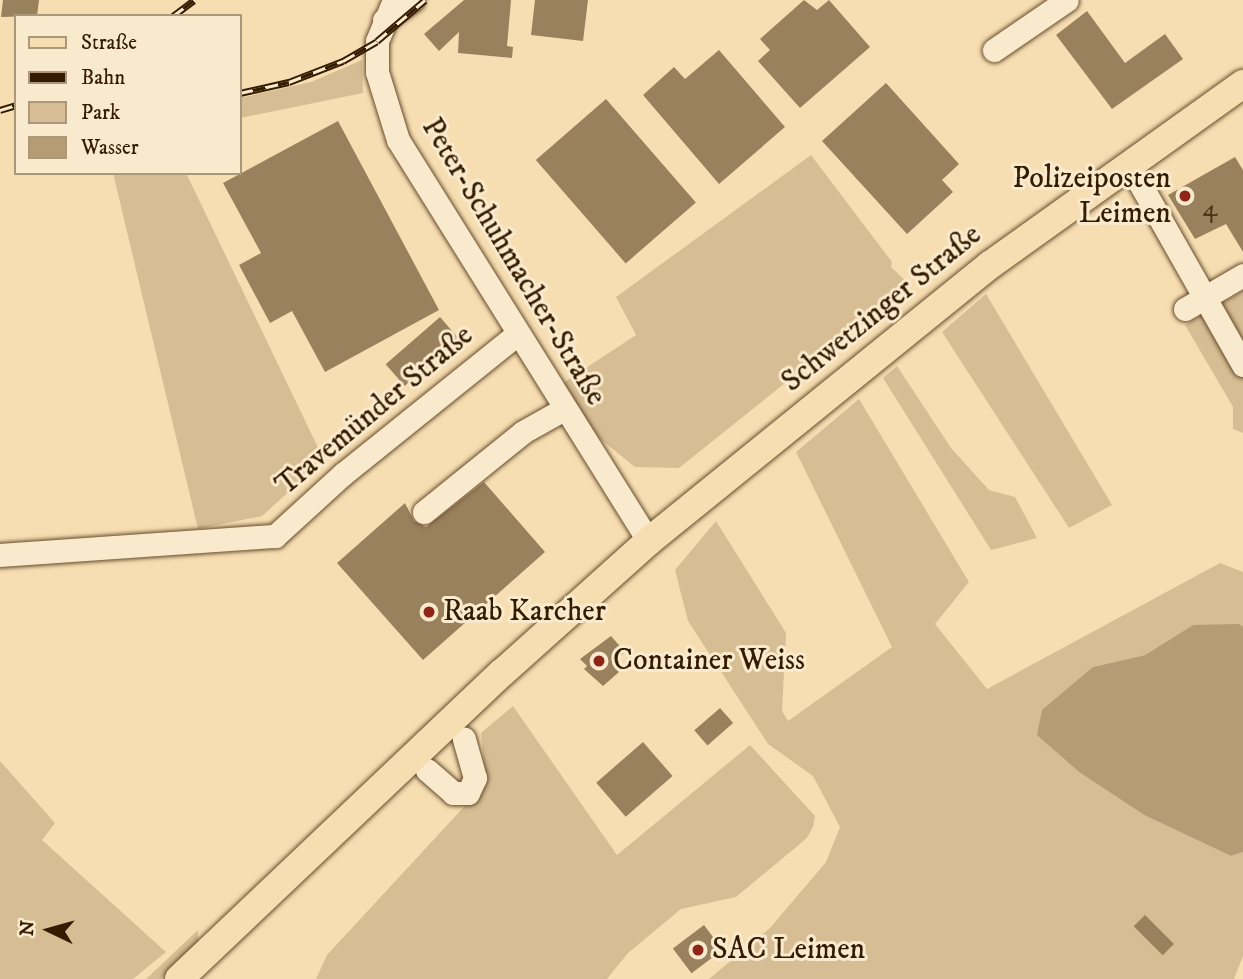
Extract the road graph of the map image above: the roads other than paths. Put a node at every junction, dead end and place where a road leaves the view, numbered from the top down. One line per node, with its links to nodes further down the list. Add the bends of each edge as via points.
1 (413, 0): 3 (street)
2 (1067, 0): 4 (street)
3 (389, 10): 10 (street, Peter-Schuhmacher-Straße, via 377,41 377,72 398,139)
4 (994, 50)
5 (1243, 84): 14 (main road, Schwetzinger Straße, via 990,264)
6 (1138, 180): 8 (street)
7 (1243, 275): 8 (street)
8 (1205, 298): 9 (street); 11 (street)
9 (1185, 309)
10 (516, 335): 12 (street, Peter-Schuhmacher-Straße); 15 (street, Travemünder Straße, via 343,474 275,536)
11 (1243, 365)
12 (564, 409): 13 (street, via 523,432); 14 (street, Peter-Schuhmacher-Straße)
13 (424, 512)
14 (649, 541): 18 (main road, Schwetzinger Straße, via 503,672)
15 (0, 555)
16 (464, 739): 17 (street, via 475,778 468,793 453,793)
17 (427, 770)
18 (179, 979)

